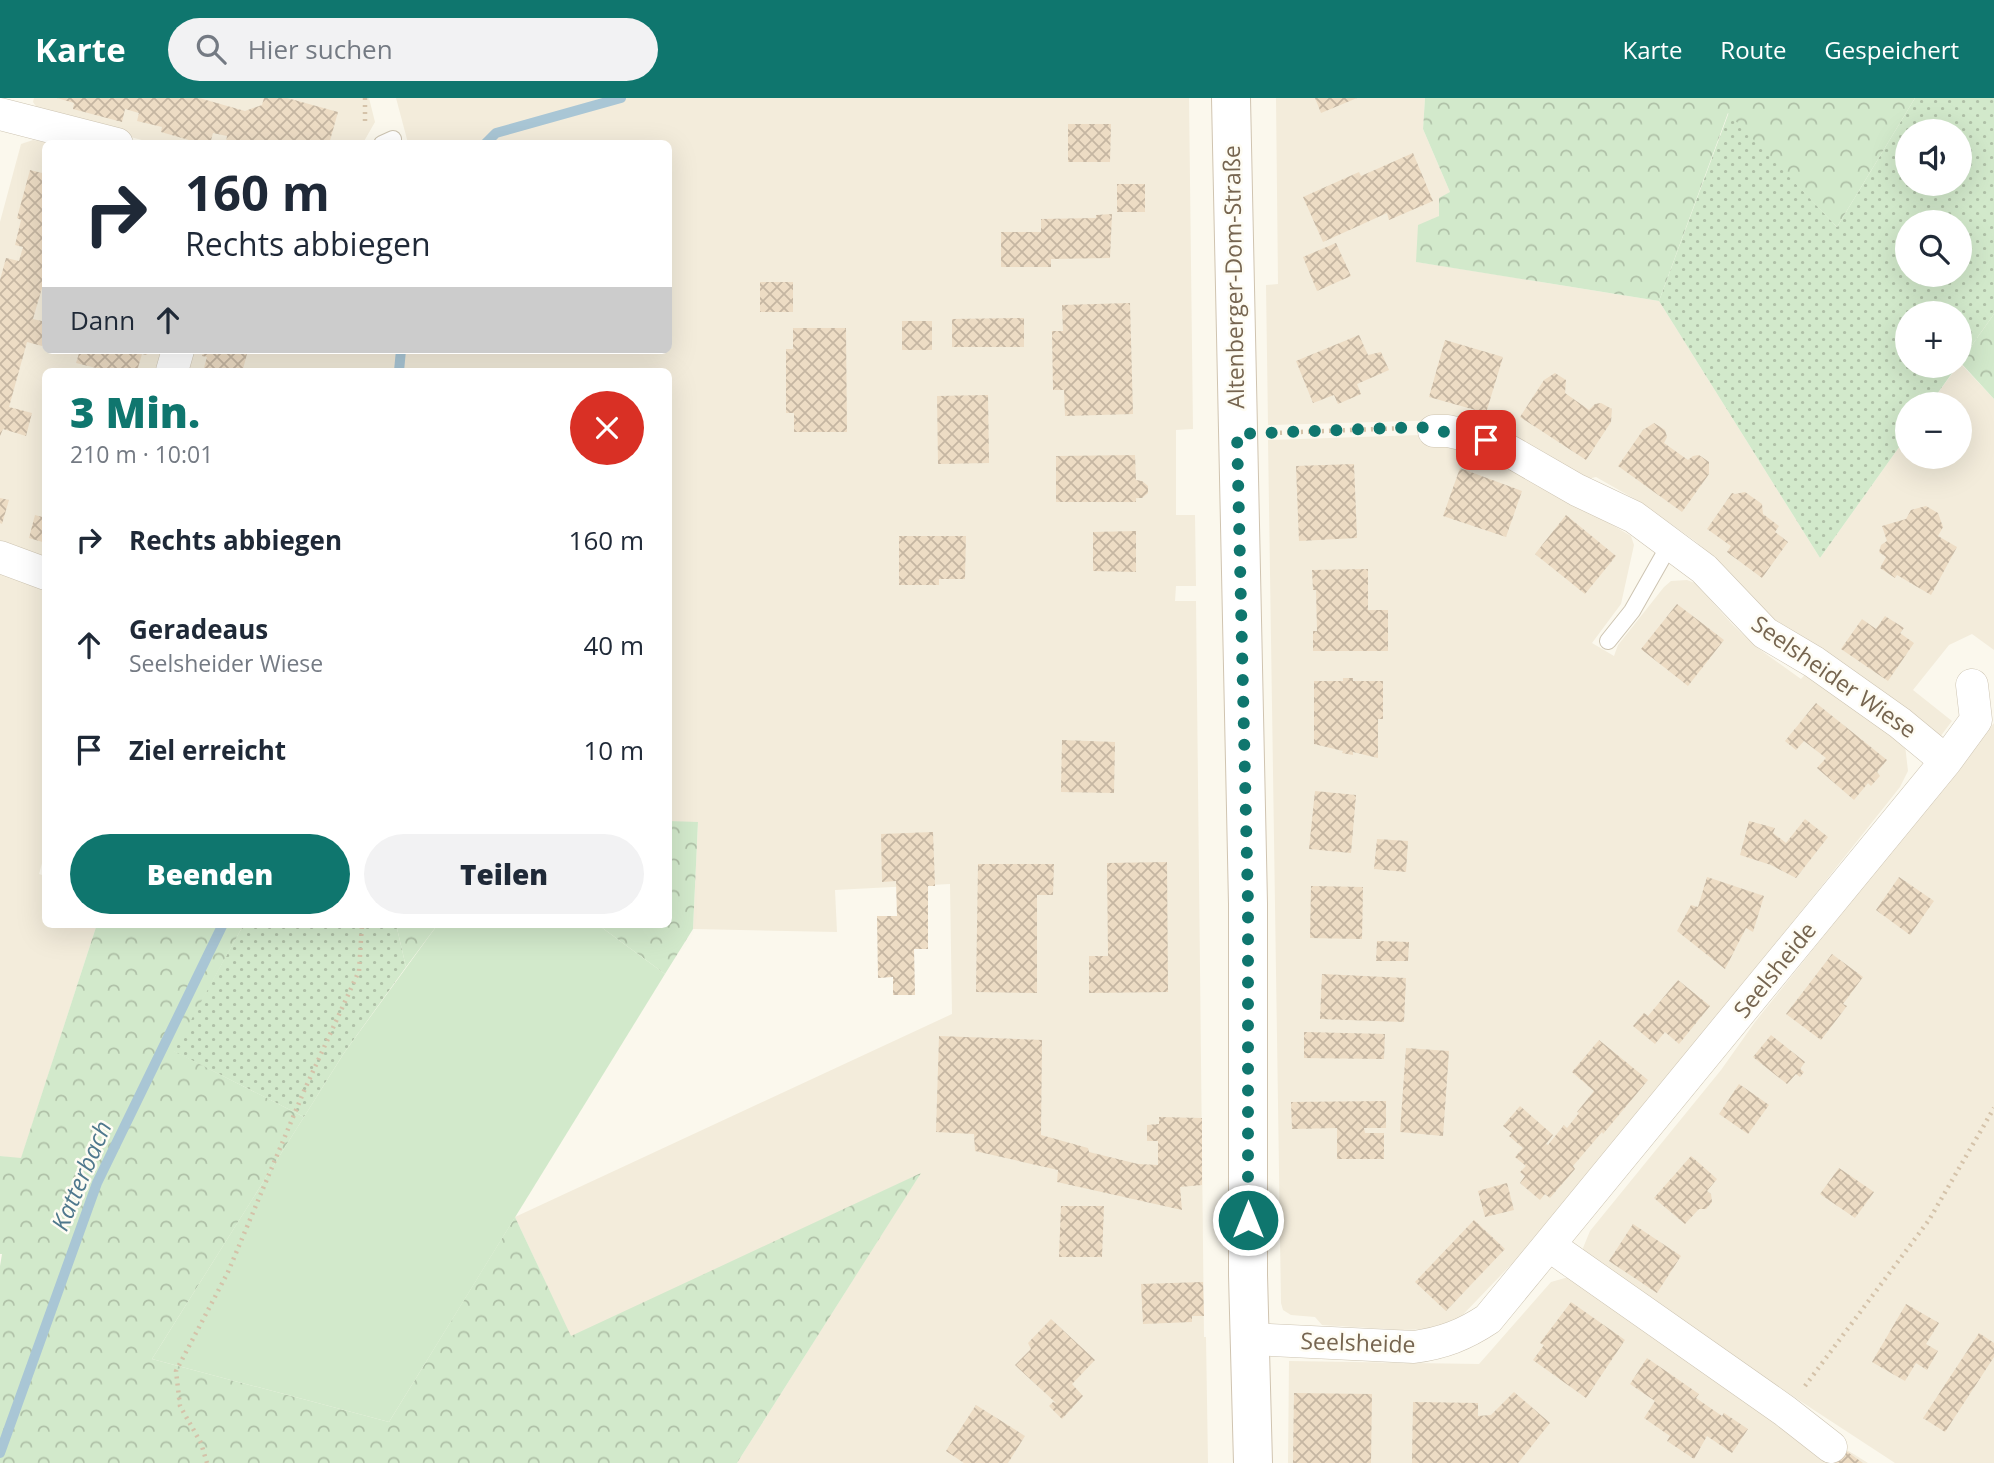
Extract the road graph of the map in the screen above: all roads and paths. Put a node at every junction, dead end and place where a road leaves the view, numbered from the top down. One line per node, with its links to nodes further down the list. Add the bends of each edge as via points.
1 (365, 98): 4 (path)
2 (1231, 98): 7 (main road, Altenberger-Dom-Straße)
3 (0, 114): 5 (street)
4 (365, 132)
5 (101, 140)
6 (1434, 431): 7 (path, via 1420,427); 8 (street, Seelsheider Wiese, via 1469,435 1504,448 1634,517)
7 (1237, 434): 17 (main road, Altenberger-Dom-Straße, via 1248,904)
8 (1670, 544): 11 (lane, via 1632,611); 13 (street, Seelsheider Wiese, via 1704,569 1765,633 1879,707)
9 (0, 557): 10 (street)
10 (42, 573)
11 (1608, 641)
12 (1972, 685): 13 (street, Seelsheide, via 1976,720)
13 (1946, 761): 16 (street, Seelsheide)
14 (362, 928): 20 (path, via 359,971 228,1272 176,1371 180,1406)
15 (1994, 1108): 18 (path, via 1929,1220)
16 (1550, 1246): 17 (street, Seelsheide, via 1488,1319 1439,1344 1414,1347); 18 (street)
17 (1251, 1339): 21 (main road, Altenberger-Dom-Straße)
18 (1786, 1412): 19 (street)
19 (1831, 1447)
20 (207, 1463)
21 (1253, 1463)

